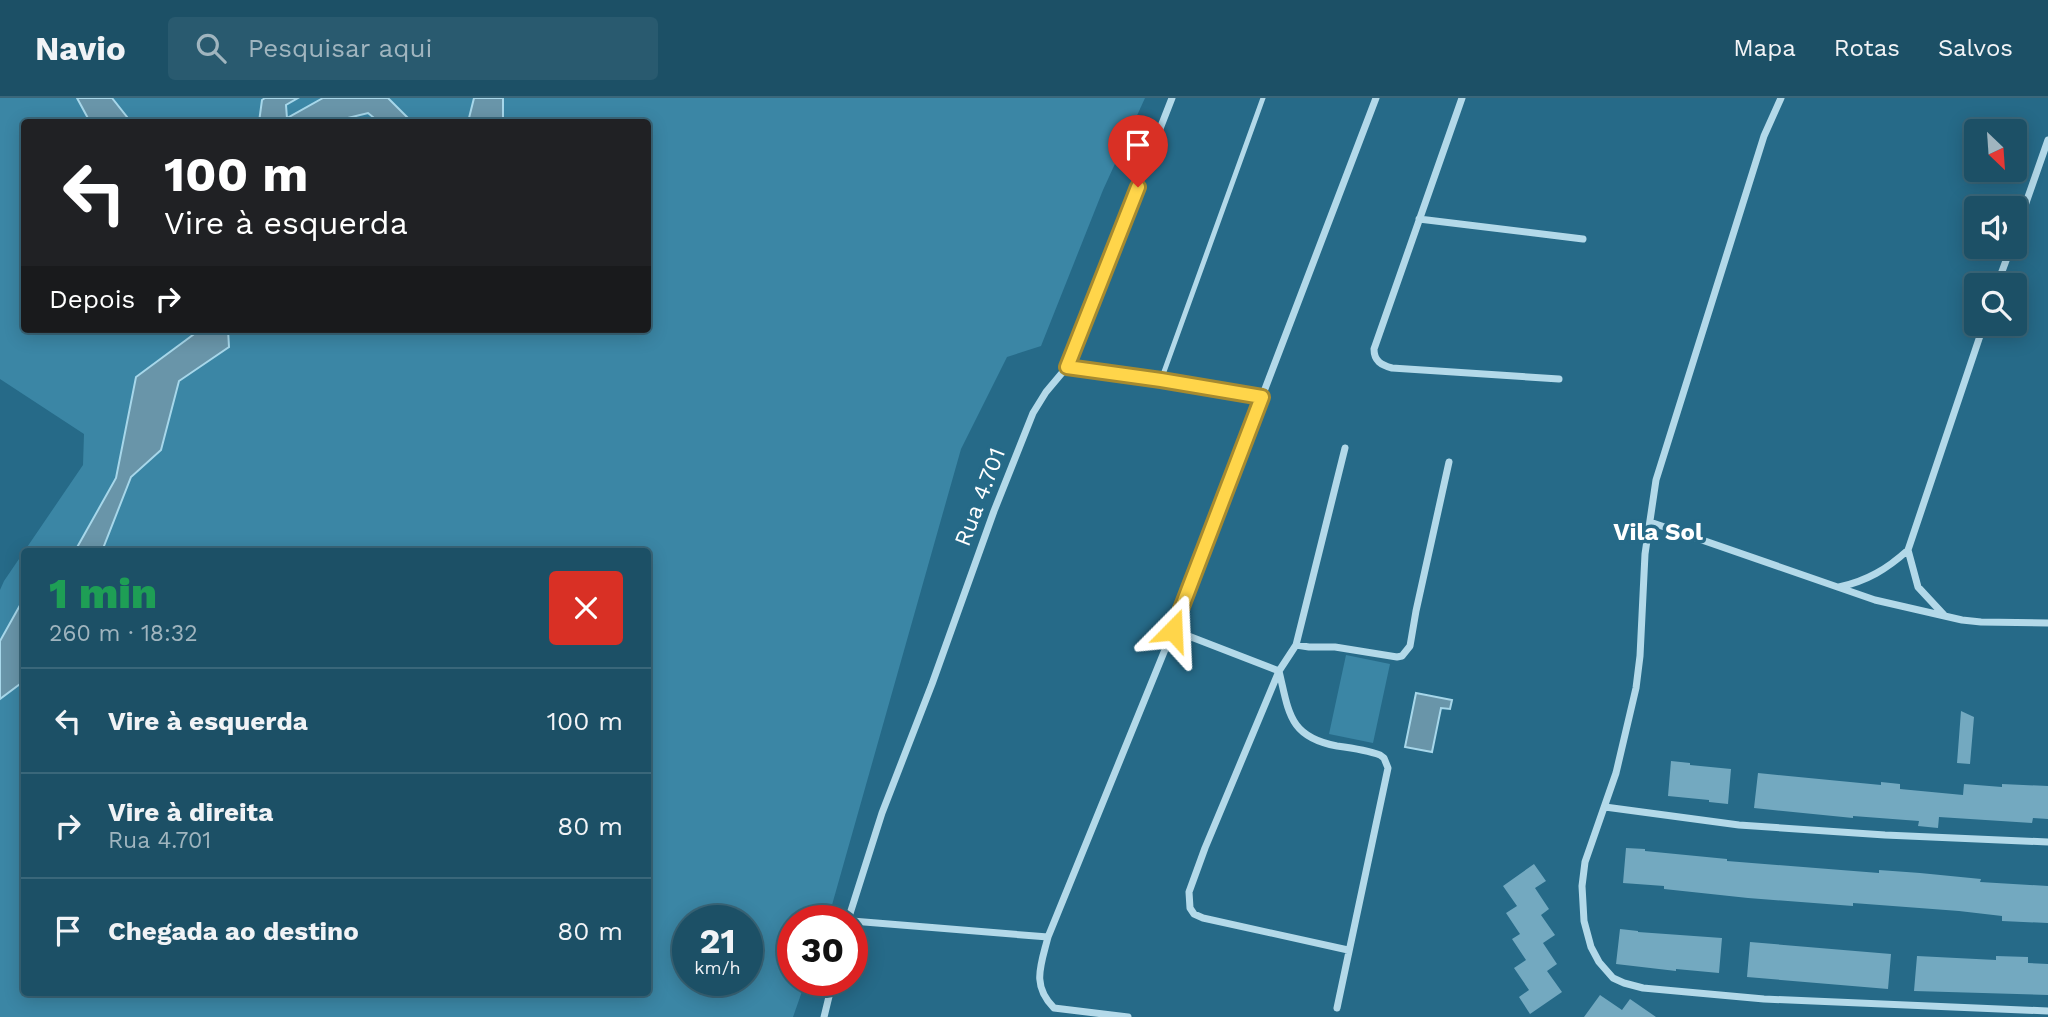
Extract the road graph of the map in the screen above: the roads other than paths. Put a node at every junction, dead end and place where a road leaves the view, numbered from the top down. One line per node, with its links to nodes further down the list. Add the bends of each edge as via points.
1 (1172, 98): 11 (street, Rua 4.701)
2 (1263, 98): 13 (lane)
3 (1376, 98): 14 (street)
4 (1462, 98): 8 (street)
5 (1781, 98): 17 (street, via 1764,136 1656,480)
6 (2048, 140): 7 (street)
7 (2027, 200)
8 (1419, 219): 9 (street); 12 (street, via 1374,349 1377,361 1392,368)
9 (1583, 239)
10 (1980, 336): 18 (street)
11 (1067, 367): 13 (street); 27 (street, Rua 4.701, via 1033,413 994,511 882,813)
12 (1559, 379)
13 (1161, 380): 14 (street)
14 (1262, 397): 22 (street)
15 (1345, 448): 23 (street)
16 (1449, 462): 23 (street, via 1407,651 1397,657)
17 (1650, 522): 19 (street); 25 (street, via 1636,688)
18 (1908, 550): 19 (street, via 1870,578); 20 (street, via 1919,587)
19 (1838, 587): 20 (street)
20 (1945, 617): 21 (street)
21 (2048, 623)
22 (1173, 630): 24 (street); 29 (street)
23 (1296, 645): 24 (street)
24 (1279, 671): 30 (street, via 1293,720 1302,733 1323,743 1380,755 1388,768); 30 (street, via 1205,848 1189,903 1194,914 1203,918)
25 (1605, 807): 26 (street, via 1739,825); 34 (street, via 1585,862 1582,886 1591,947 1613,978 1643,988 1763,999)
26 (2048, 842)
27 (855, 905)
28 (868, 922): 29 (street)
29 (1048, 937): 32 (street, via 1039,975 1046,1000)
30 (1348, 950): 33 (street)
31 (829, 996): 35 (street)
32 (1055, 1008): 36 (street); 37 (street)
33 (1337, 1008)
34 (2048, 1011)
35 (824, 1017)
36 (1053, 1017)
37 (1128, 1017)

